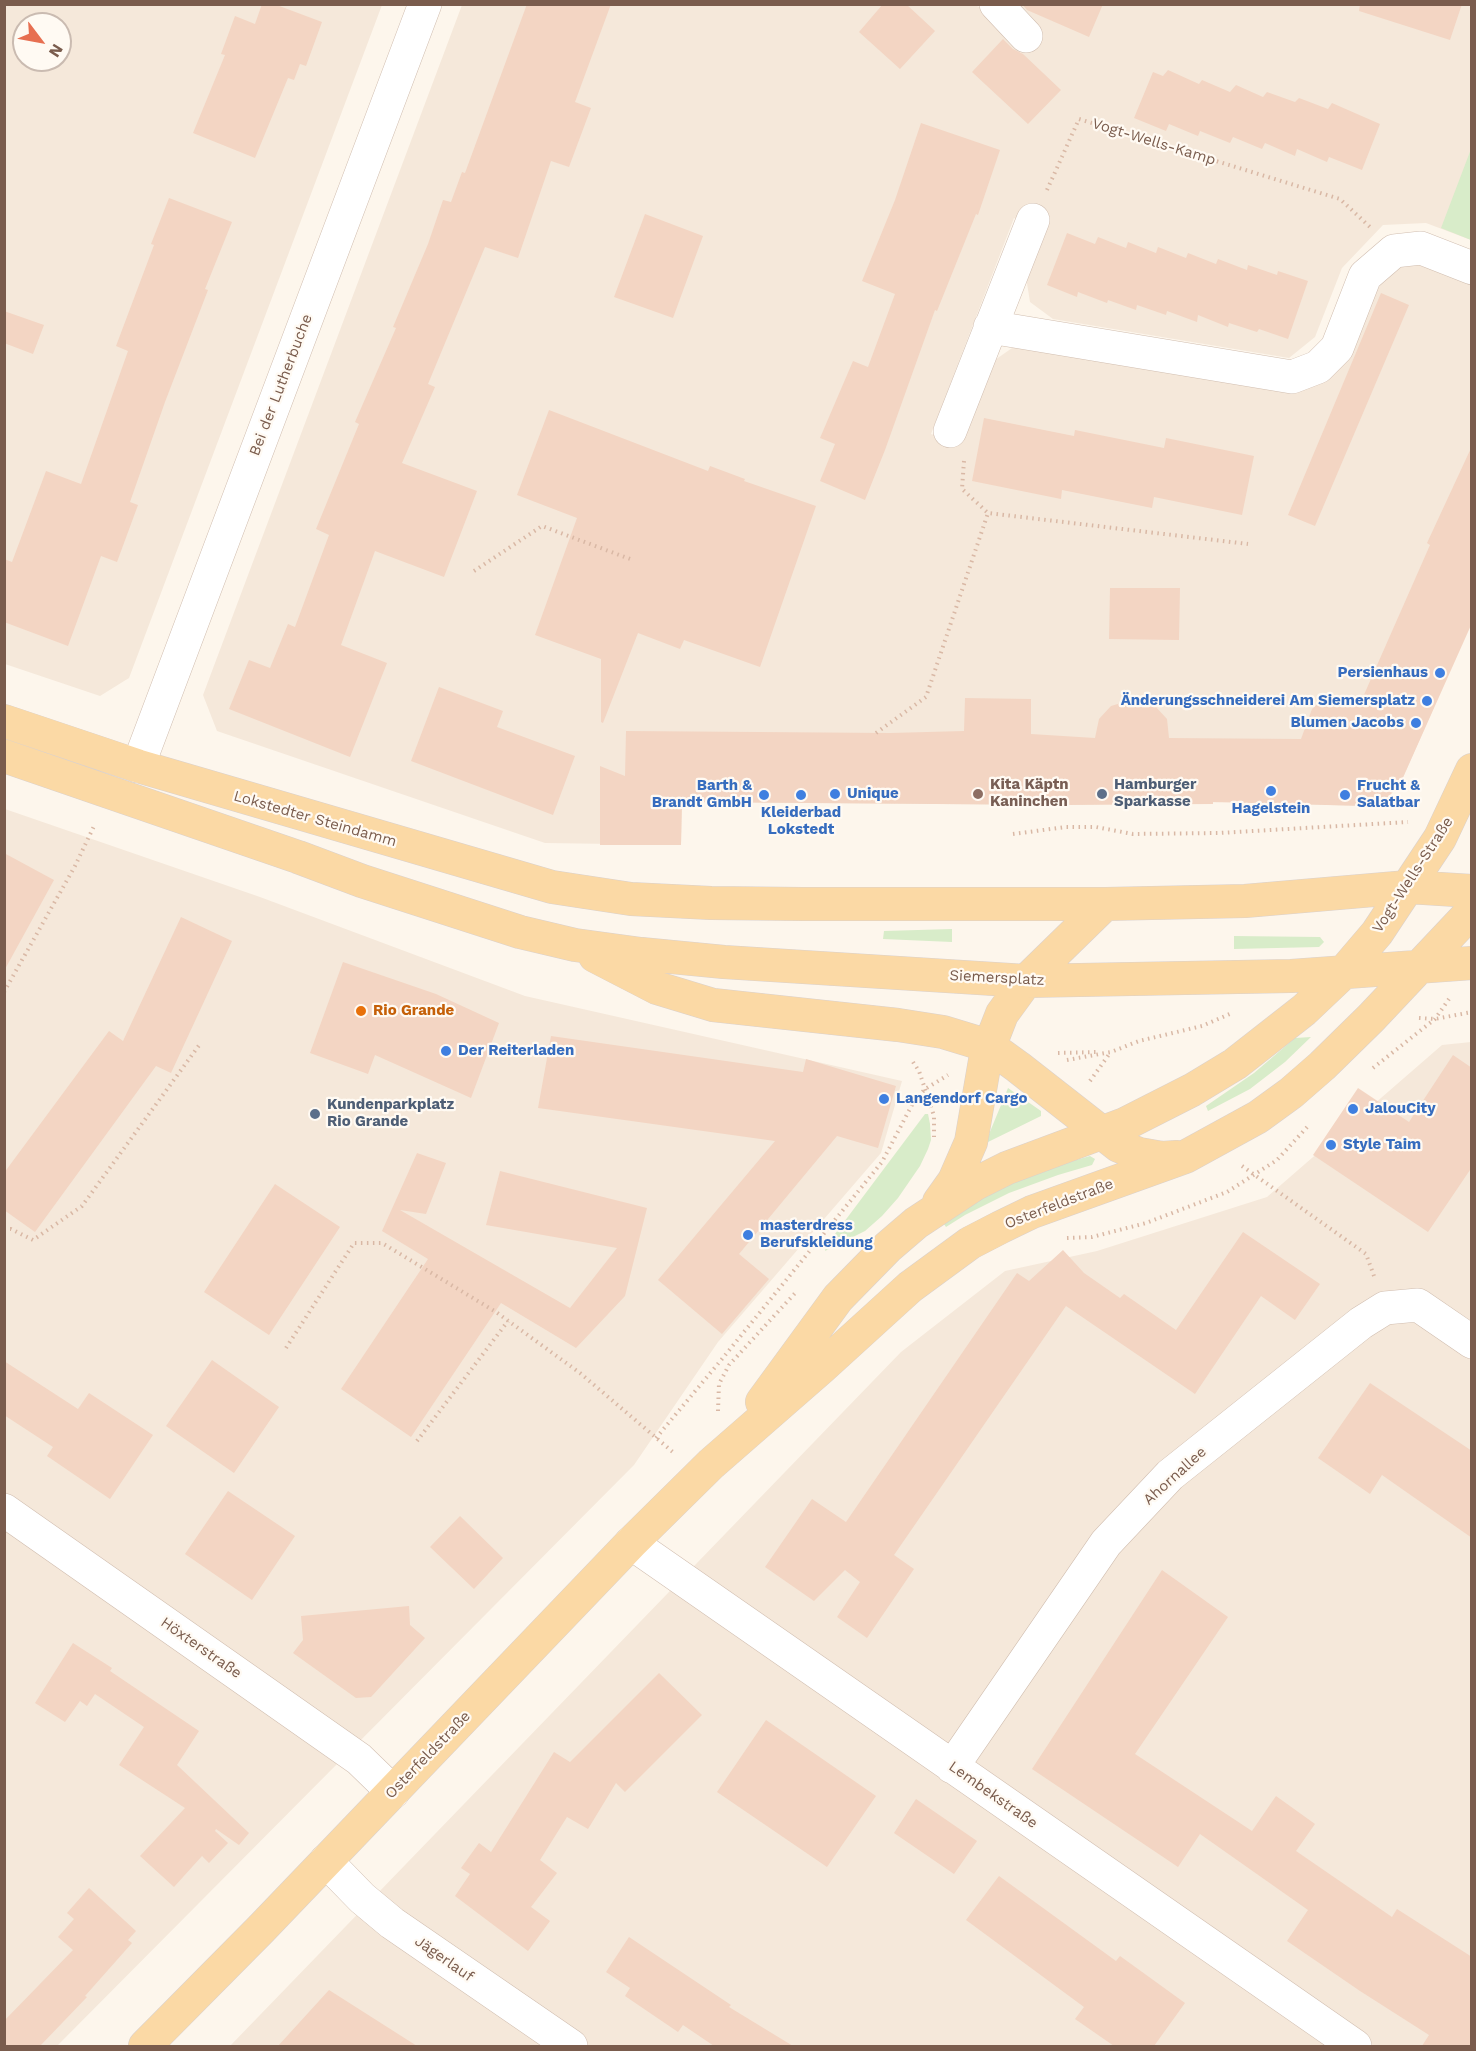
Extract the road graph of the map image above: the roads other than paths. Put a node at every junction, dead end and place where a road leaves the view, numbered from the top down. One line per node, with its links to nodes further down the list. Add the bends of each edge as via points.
1 (425, 4): 10 (street, Bei der Lutherbuche)
2 (996, 4): 3 (street)
3 (1026, 36)
4 (1033, 220): 6 (street)
5 (1472, 268): 6 (street, via 1421,248 1394,250 1365,276 1336,348 1318,367 1292,376)
6 (990, 327): 7 (street)
7 (950, 431)
8 (4, 721): 10 (main road, Lokstedter Steindamm)
9 (4, 756): 17 (main road, via 374,884 520,932)
10 (138, 766): 14 (main road, Lokstedter Steindamm, via 552,888 631,899 803,904)
11 (1472, 770): 12 (main road, Vogt-Wells-Straße)
12 (1422, 888): 13 (main road); 14 (main road, via 1245,902); 16 (main road); 20 (main road, Vogt-Wells-Straße)
13 (1472, 891)
14 (1105, 904): 21 (main road)
15 (1472, 911): 16 (main road)
16 (1449, 936): 18 (main road); 19 (main road)
17 (575, 945): 21 (main road, Siemersplatz, via 723,962); 22 (main road, via 657,988 713,1005 898,1025 944,1032)
18 (1472, 963): 19 (main road, Siemersplatz)
19 (1419, 968): 20 (main road, Siemersplatz); 24 (main road, Osterfeldstraße, via 1291,1093)
20 (1342, 974): 21 (main road, Siemersplatz); 23 (main road, Osterfeldstraße, via 1304,1010 1235,1064 1140,1118)
21 (1026, 981): 22 (main road, via 1002,1014)
22 (989, 1046): 23 (main road); 25 (main road, via 971,1142 954,1181)
23 (1100, 1132): 24 (main road, via 1139,1155 1162,1158); 25 (main road, Osterfeldstraße, via 1007,1168)
24 (1198, 1151): 27 (main road, Osterfeldstraße, via 1032,1212 970,1243 910,1287)
25 (930, 1213): 27 (main road, Osterfeldstraße, via 888,1247 838,1298 758,1407)
26 (1472, 1342): 30 (street, Ahornallee, via 1419,1305 1385,1308 1170,1475 1106,1543)
27 (705, 1470): 29 (main road, Osterfeldstraße)
28 (4, 1510): 31 (street, Höxterstraße, via 359,1759)
29 (631, 1543): 30 (street, Lembekstraße); 31 (main road, Osterfeldstraße)
30 (952, 1767): 35 (street, Lembekstraße)
31 (393, 1792): 32 (main road, Osterfeldstraße)
32 (326, 1861): 33 (main road, Osterfeldstraße); 34 (street, Jägerlauf, via 392,1923)
33 (145, 2046)
34 (571, 2046)
35 (1354, 2046)

